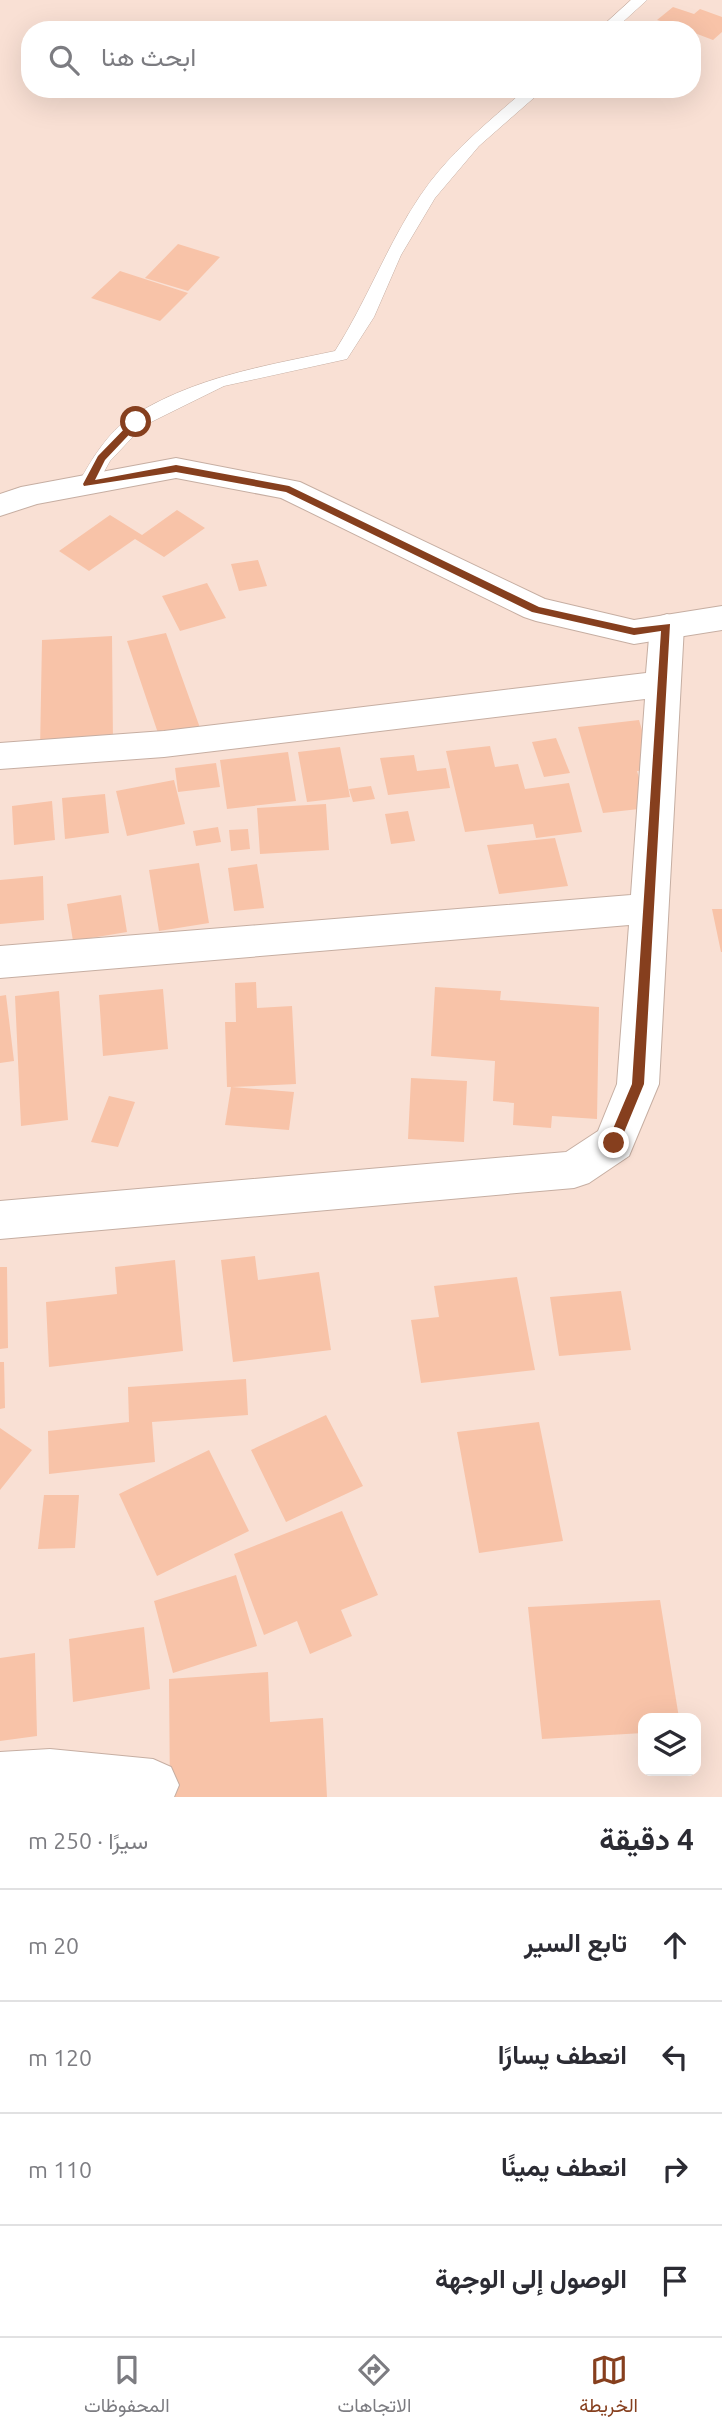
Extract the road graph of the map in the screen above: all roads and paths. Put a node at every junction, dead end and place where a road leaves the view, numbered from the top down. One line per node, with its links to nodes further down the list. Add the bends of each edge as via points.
1 (640, 0): 2 (lane)
2 (616, 21)
3 (526, 98): 4 (lane, via 473,143 428,196 341,355 218,382 136,422 102,458)
4 (88, 484): 5 (street); 7 (street, via 176,468 289,489 536,610 634,632)
5 (0, 505)
6 (722, 618): 7 (street)
7 (667, 626): 8 (street)
8 (663, 684): 9 (street, via 164,744); 10 (street)
9 (0, 756)
10 (650, 908): 11 (street); 12 (street, via 638,1084 614,1143 574,1170)
11 (0, 962)
12 (0, 1220)
13 (0, 1778): 14 (street, via 50,1775)
14 (152, 1785)

